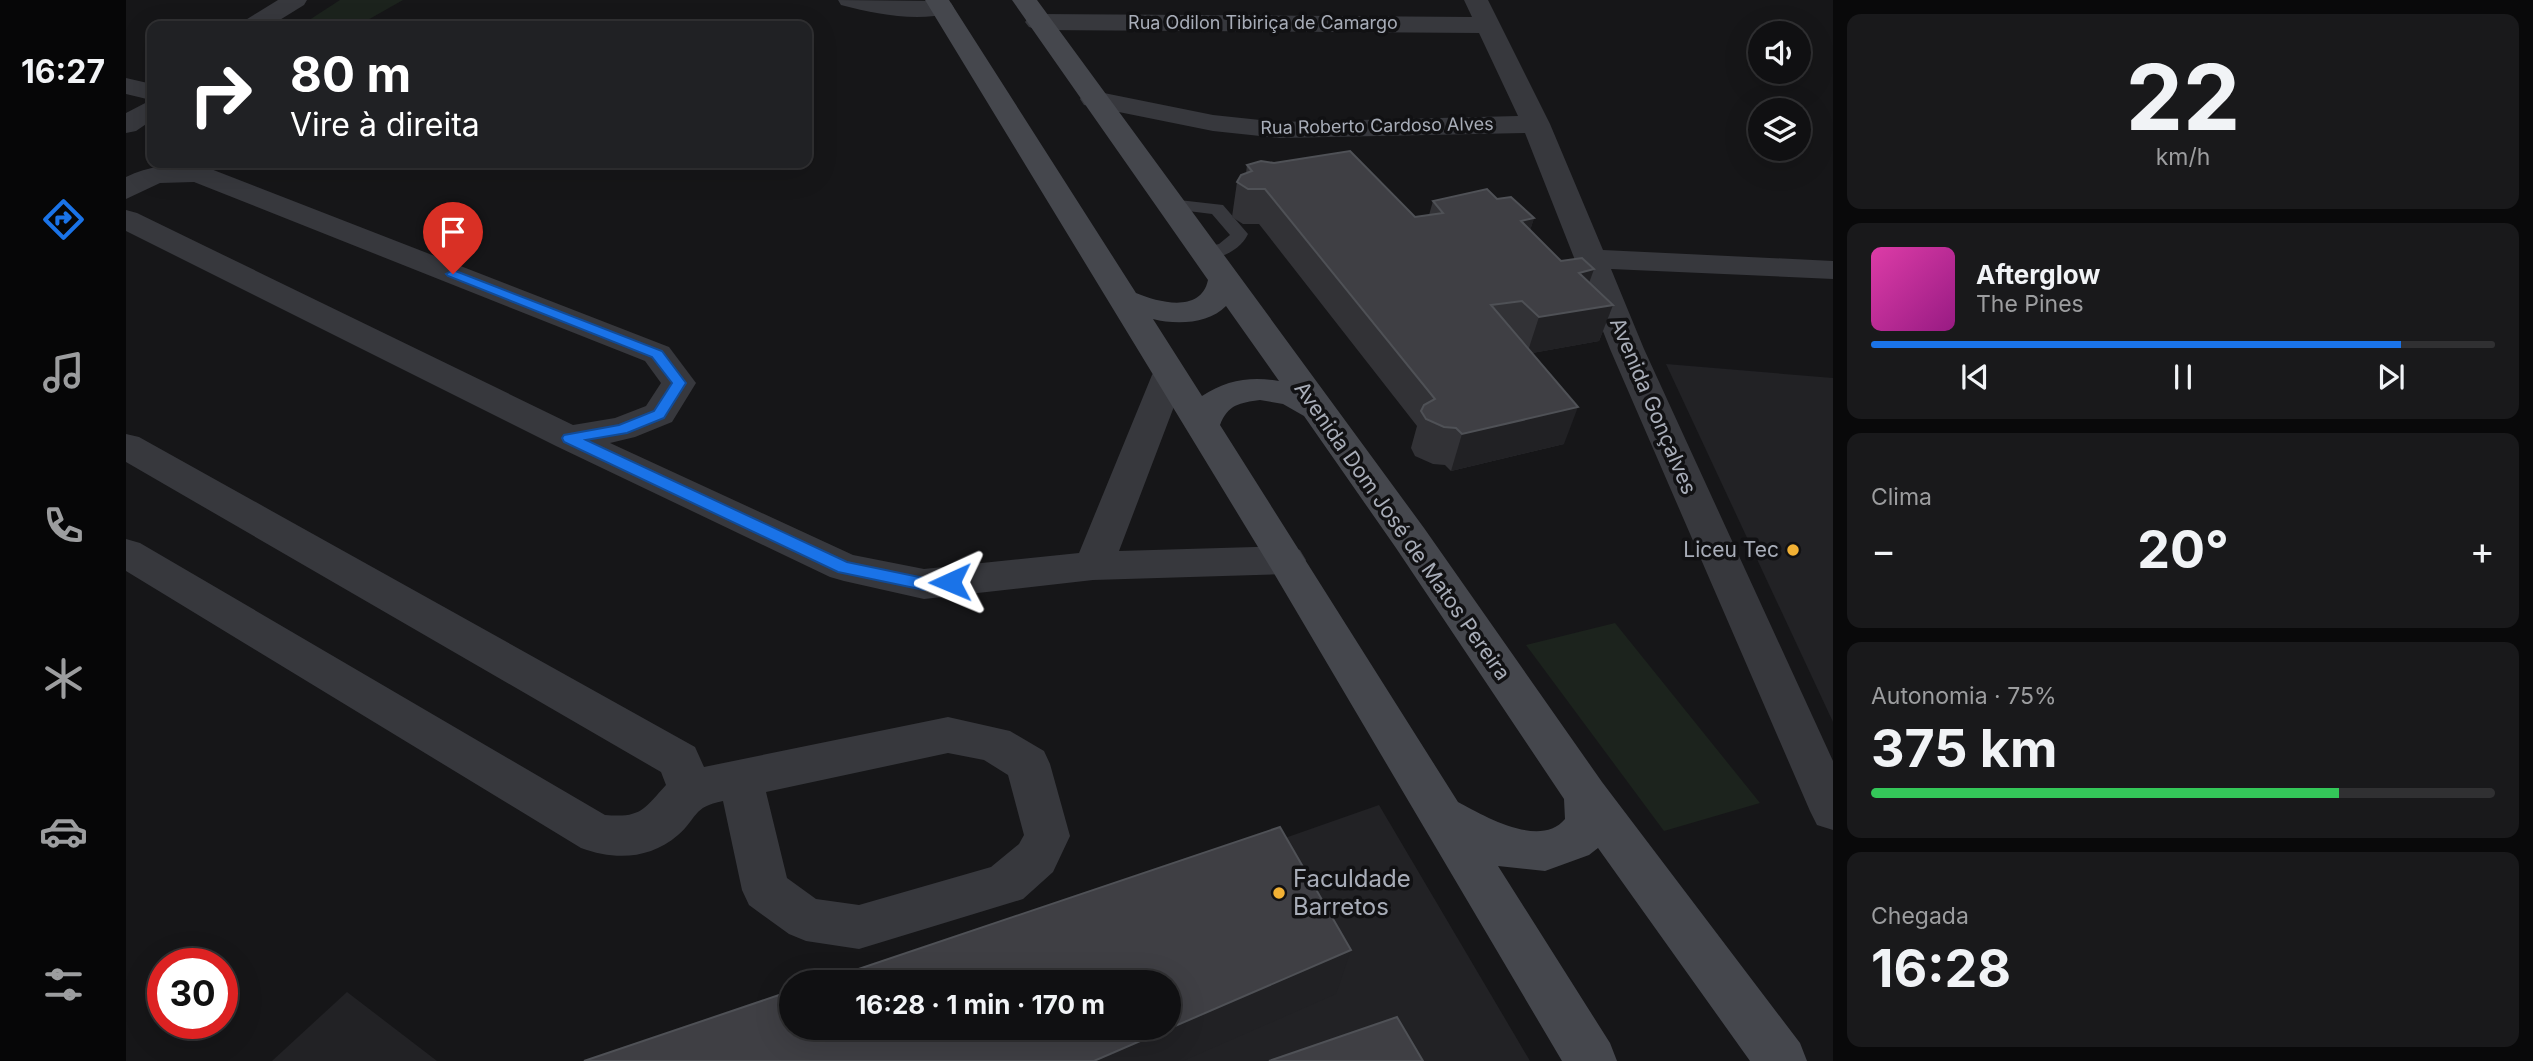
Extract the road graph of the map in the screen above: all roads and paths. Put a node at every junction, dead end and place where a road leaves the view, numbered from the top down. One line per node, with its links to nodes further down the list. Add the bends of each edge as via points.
1 (293, 0): 8 (street)
2 (322, 0): 9 (street)
3 (850, 0): 4 (street)
4 (893, 4): 5 (street)
5 (939, 4): 19 (main road)
6 (1031, 11): 7 (street, Rua Odilon Tibiriça de Camargo); 11 (main road, Avenida Dom José de Matos Pereira)
7 (1482, 12): 12 (street, Avenida Gonçalves)
8 (261, 21)
9 (289, 21)
10 (143, 95): 13 (street)
11 (1094, 99): 12 (street, Rua Roberto Cardoso Alves, via 1213,123 1280,130); 17 (main road, Avenida Dom José de Matos Pereira)
12 (1536, 124): 16 (street, Avenida Gonçalves)
13 (126, 125)
14 (126, 190): 23 (street, via 148,177 198,173 657,354 679,383 659,414 622,429)
15 (126, 219): 23 (street)
16 (1591, 259): 18 (street); 28 (street, Avenida Gonçalves, via 1627,349)
17 (1214, 266): 19 (main road, via 1219,295 1201,308 1174,313 1146,310); 21 (main road, Avenida Dom José de Matos Pereira)
18 (1833, 270)
19 (1122, 299): 20 (main road)
20 (1170, 375): 22 (main road); 27 (street)
21 (1318, 409): 22 (main road, via 1292,394 1260,388 1231,393 1209,407); 31 (main road, Avenida Dom José de Matos Pereira)
22 (1202, 427): 26 (main road)
23 (569, 438): 27 (street, via 844,567 924,584)
24 (126, 446): 30 (street, via 668,753 679,760)
25 (126, 553): 30 (street, via 597,834 634,837 660,822)
26 (1286, 560): 27 (street); 33 (main road)
27 (1093, 566)
28 (1818, 748): 32 (street, Avenida Gonçalves)
29 (741, 779): 29 (street, via 766,890 806,919 859,927 1006,884 1036,858 1047,835 1028,764 994,744 948,735); 30 (street)
30 (690, 789)
31 (1586, 795): 33 (main road, via 1585,832 1545,850 1497,846); 35 (main road, Avenida Dom José de Matos Pereira)
32 (1830, 796)
33 (1439, 814): 34 (main road)
34 (1591, 1061)
35 (1782, 1061)

